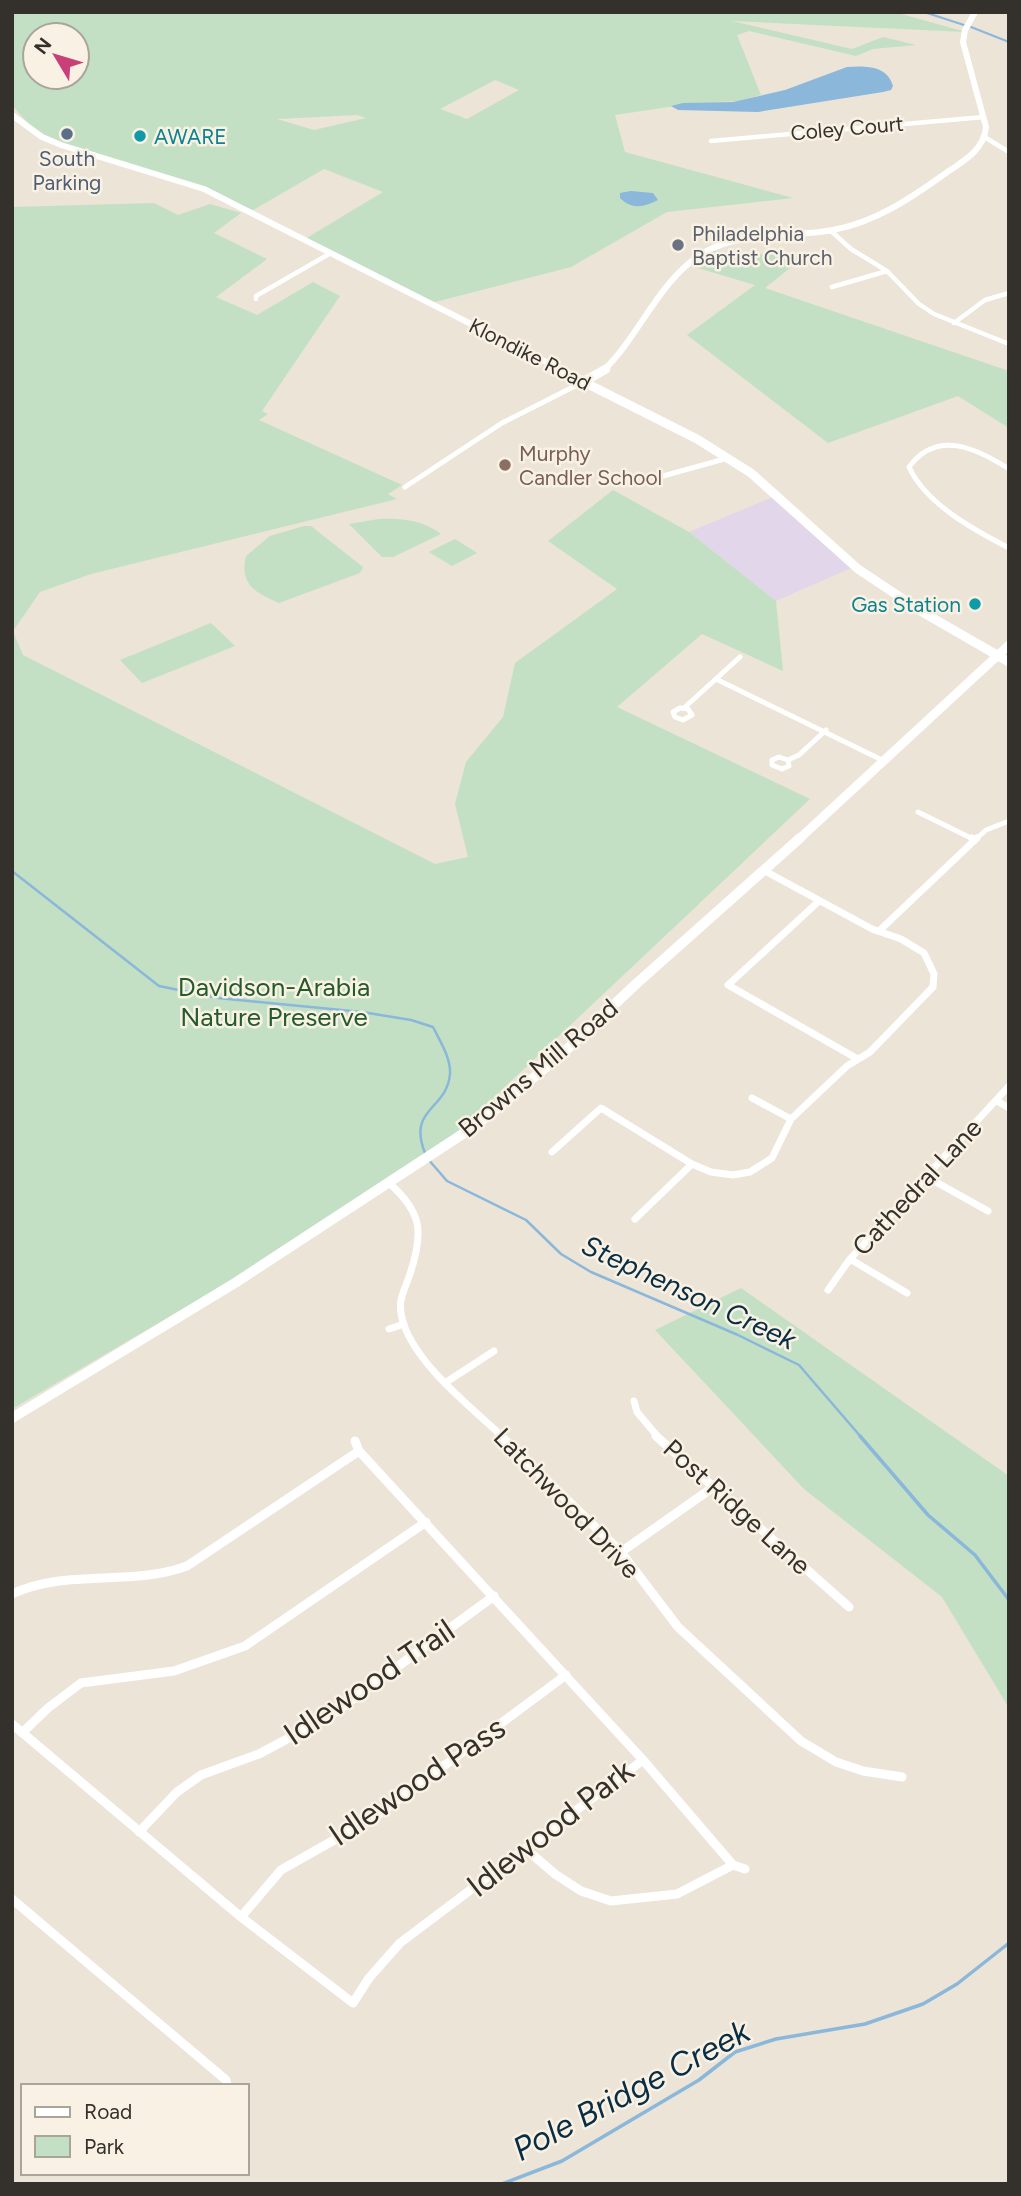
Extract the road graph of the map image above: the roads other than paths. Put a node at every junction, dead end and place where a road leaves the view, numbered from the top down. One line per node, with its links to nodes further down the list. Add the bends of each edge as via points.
1 (975, 12): 3 (main road, via 963,42)
2 (12, 115): 8 (main road, Klondike Road, via 61,145 204,189)
3 (984, 117): 4 (main road); 5 (street, Coley Court)
4 (986, 138): 6 (street); 7 (main road, via 969,157 879,216)
5 (711, 141)
6 (1009, 152)
7 (831, 231): 9 (street); 15 (main road, via 743,239 699,255 653,303 621,354)
8 (329, 254): 12 (street); 15 (main road, Klondike Road)
9 (887, 271): 10 (street); 13 (street, via 919,304)
10 (832, 287)
11 (1009, 293): 13 (street, via 985,300)
12 (257, 299)
13 (954, 323): 14 (street)
14 (1009, 344)
15 (583, 382): 16 (main road, Klondike Road); 19 (street, via 502,423)
16 (729, 457): 18 (street); 22 (main road, Klondike Road, via 858,569)
17 (1009, 469): 20 (street, via 977,450 953,445 926,451 909,467 912,476 951,512)
18 (663, 477)
19 (405, 487)
20 (1009, 548)
21 (1009, 645): 22 (main road, Browns Mill Road)
22 (995, 655): 24 (main road, Klondike Road); 29 (main road, Browns Mill Road)
23 (740, 657): 25 (street)
24 (1009, 662)
25 (716, 679): 26 (street); 27 (street)
26 (684, 708)
27 (826, 730): 28 (street); 29 (street)
28 (788, 760)
29 (882, 760): 33 (main road, Browns Mill Road)
30 (918, 811): 32 (street)
31 (1009, 821): 32 (street, via 990,826)
32 (975, 839): 35 (street)
33 (765, 871): 34 (street); 46 (main road, Browns Mill Road, via 478,1124)
34 (819, 901): 35 (street); 36 (street, via 729,985)
35 (880, 931): 36 (street, via 923,953 935,980 870,1052)
36 (856, 1058): 41 (street)
37 (1009, 1086): 39 (street, Cathedral Lane)
38 (752, 1098): 41 (street)
39 (997, 1101): 40 (street); 45 (street, Cathedral Lane)
40 (1009, 1108)
41 (791, 1119): 44 (street, via 772,1158 750,1172)
42 (552, 1152): 43 (street, via 601,1108)
43 (692, 1164): 44 (street); 49 (street)
44 (733, 1175): 47 (street)
45 (927, 1177): 48 (street); 50 (street, Cathedral Lane)
46 (390, 1183): 53 (street, Latchwood Drive, via 416,1214 420,1237 399,1299); 58 (main road, Browns Mill Road)
47 (734, 1186)
48 (988, 1211)
49 (635, 1219)
50 (850, 1259): 51 (street, Cathedral Lane); 52 (street)
51 (828, 1290)
52 (907, 1293)
53 (404, 1324): 54 (street); 56 (street, Latchwood Drive, via 416,1348)
54 (389, 1329)
55 (494, 1351): 56 (street)
56 (448, 1381): 63 (street, Latchwood Drive)
57 (634, 1401): 61 (street, Post Ridge Lane, via 647,1427)
58 (12, 1418)
59 (355, 1441): 60 (street)
60 (359, 1451): 62 (street, Idlewood Park); 64 (street, via 187,1566 161,1575 56,1580)
61 (712, 1488): 63 (street); 66 (street, Post Ridge Lane)
62 (426, 1522): 65 (street, Idlewood Park); 69 (street, via 245,1646 174,1671 81,1683)
63 (621, 1552): 71 (street, Latchwood Drive, via 678,1627 801,1741 836,1762)
64 (12, 1594)
65 (494, 1596): 67 (street, Idlewood Park); 72 (street, Idlewood Trail, via 330,1716 259,1754 201,1775 177,1792)
66 (849, 1607)
67 (566, 1675): 70 (street, Idlewood Park); 77 (street, Idlewood Pass, via 375,1817 281,1870)
68 (12, 1724): 69 (street, Idlewood Park)
69 (22, 1732): 72 (street, Idlewood Park)
70 (643, 1760): 73 (street, Idlewood Park); 74 (street)
71 (902, 1777)
72 (139, 1832): 77 (street, Idlewood Park)
73 (527, 1850): 74 (street, via 582,1891 611,1901 677,1894); 77 (street, Idlewood Park, via 400,1943 353,2003)
74 (733, 1865): 75 (street)
75 (746, 1869)
76 (12, 1899): 78 (street)
77 (241, 1917)
78 (227, 2084)

